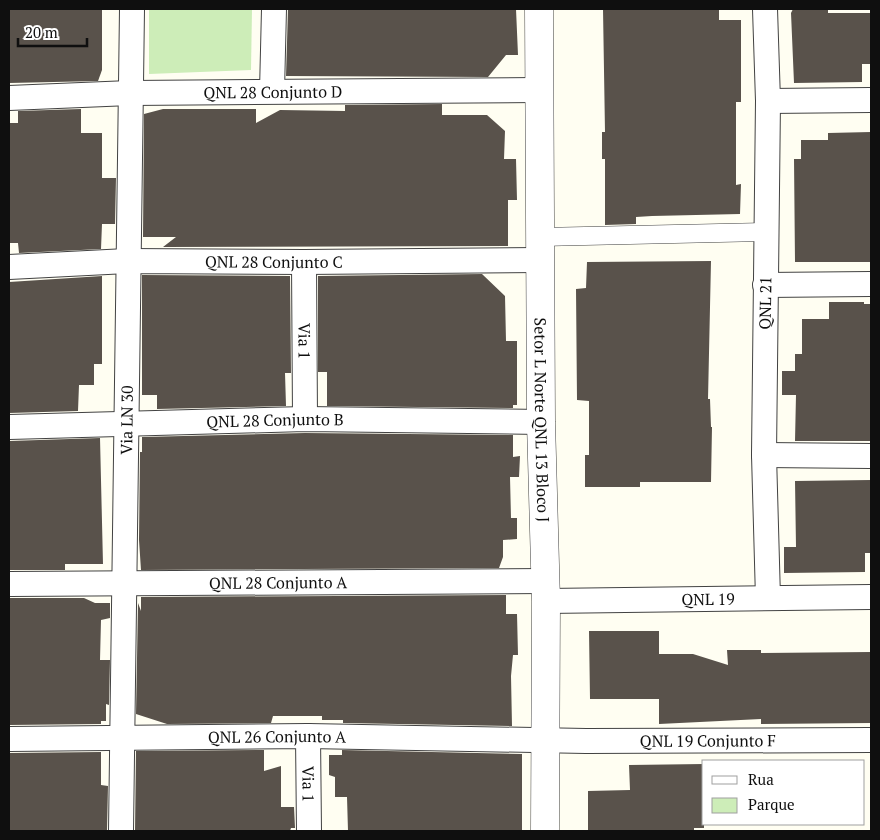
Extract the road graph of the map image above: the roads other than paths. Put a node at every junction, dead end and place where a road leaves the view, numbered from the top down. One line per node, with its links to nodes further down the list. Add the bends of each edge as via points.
1 (132, 9): 7 (street, Via LN 30)
2 (274, 9): 5 (street)
3 (539, 9): 6 (street, Setor L Norte QNL 13 Bloco J)
4 (765, 9): 10 (street, QNL 21)
5 (272, 90): 6 (street, QNL 28 Conjunto D); 7 (street, QNL 28 Conjunto D)
6 (538, 90): 12 (street, Setor L Norte QNL 13 Bloco J)
7 (130, 93): 8 (street, QNL 28 Conjunto D); 13 (street, Via LN 30)
8 (9, 98)
9 (871, 100): 10 (street)
10 (768, 101): 11 (street, QNL 21)
11 (767, 232): 12 (street); 17 (street, QNL 21)
12 (540, 249): 14 (street, QNL 28 Conjunto C); 19 (street, Setor L Norte QNL 13 Bloco J)
13 (127, 260): 14 (street, QNL 28 Conjunto C); 15 (street, QNL 28 Conjunto C); 20 (street, Via LN 30)
14 (304, 262): 18 (street, Via 1)
15 (9, 267)
16 (871, 284): 17 (street)
17 (765, 285): 22 (street, QNL 21)
18 (305, 419): 19 (street, QNL 28 Conjunto B); 20 (street, QNL 28 Conjunto B)
19 (541, 422): 26 (street, Setor L Norte QNL 13 Bloco J)
20 (126, 425): 21 (street, QNL 28 Conjunto B); 24 (street, Via LN 30)
21 (9, 427)
22 (764, 455): 23 (street); 28 (street, QNL 21)
23 (871, 456)
24 (123, 582): 25 (street, QNL 28 Conjunto A); 26 (street, QNL 28 Conjunto A); 31 (street, Via LN 30)
25 (9, 584)
26 (546, 591): 28 (street, QNL 19); 32 (street, Setor L Norte QNL 13 Bloco J)
27 (871, 597): 28 (street, QNL 19)
28 (768, 598)
29 (308, 736): 31 (street, QNL 26 Conjunto A); 32 (street, QNL 26 Conjunto A); 35 (street, Via 1)
30 (9, 739): 31 (street, QNL 26 Conjunto A)
31 (122, 739): 34 (street, Via LN 30)
32 (545, 740): 33 (street, QNL 19 Conjunto F); 36 (street, Setor L Norte QNL 13 Bloco J)
33 (871, 740)
34 (121, 831)
35 (309, 831)
36 (545, 831)

